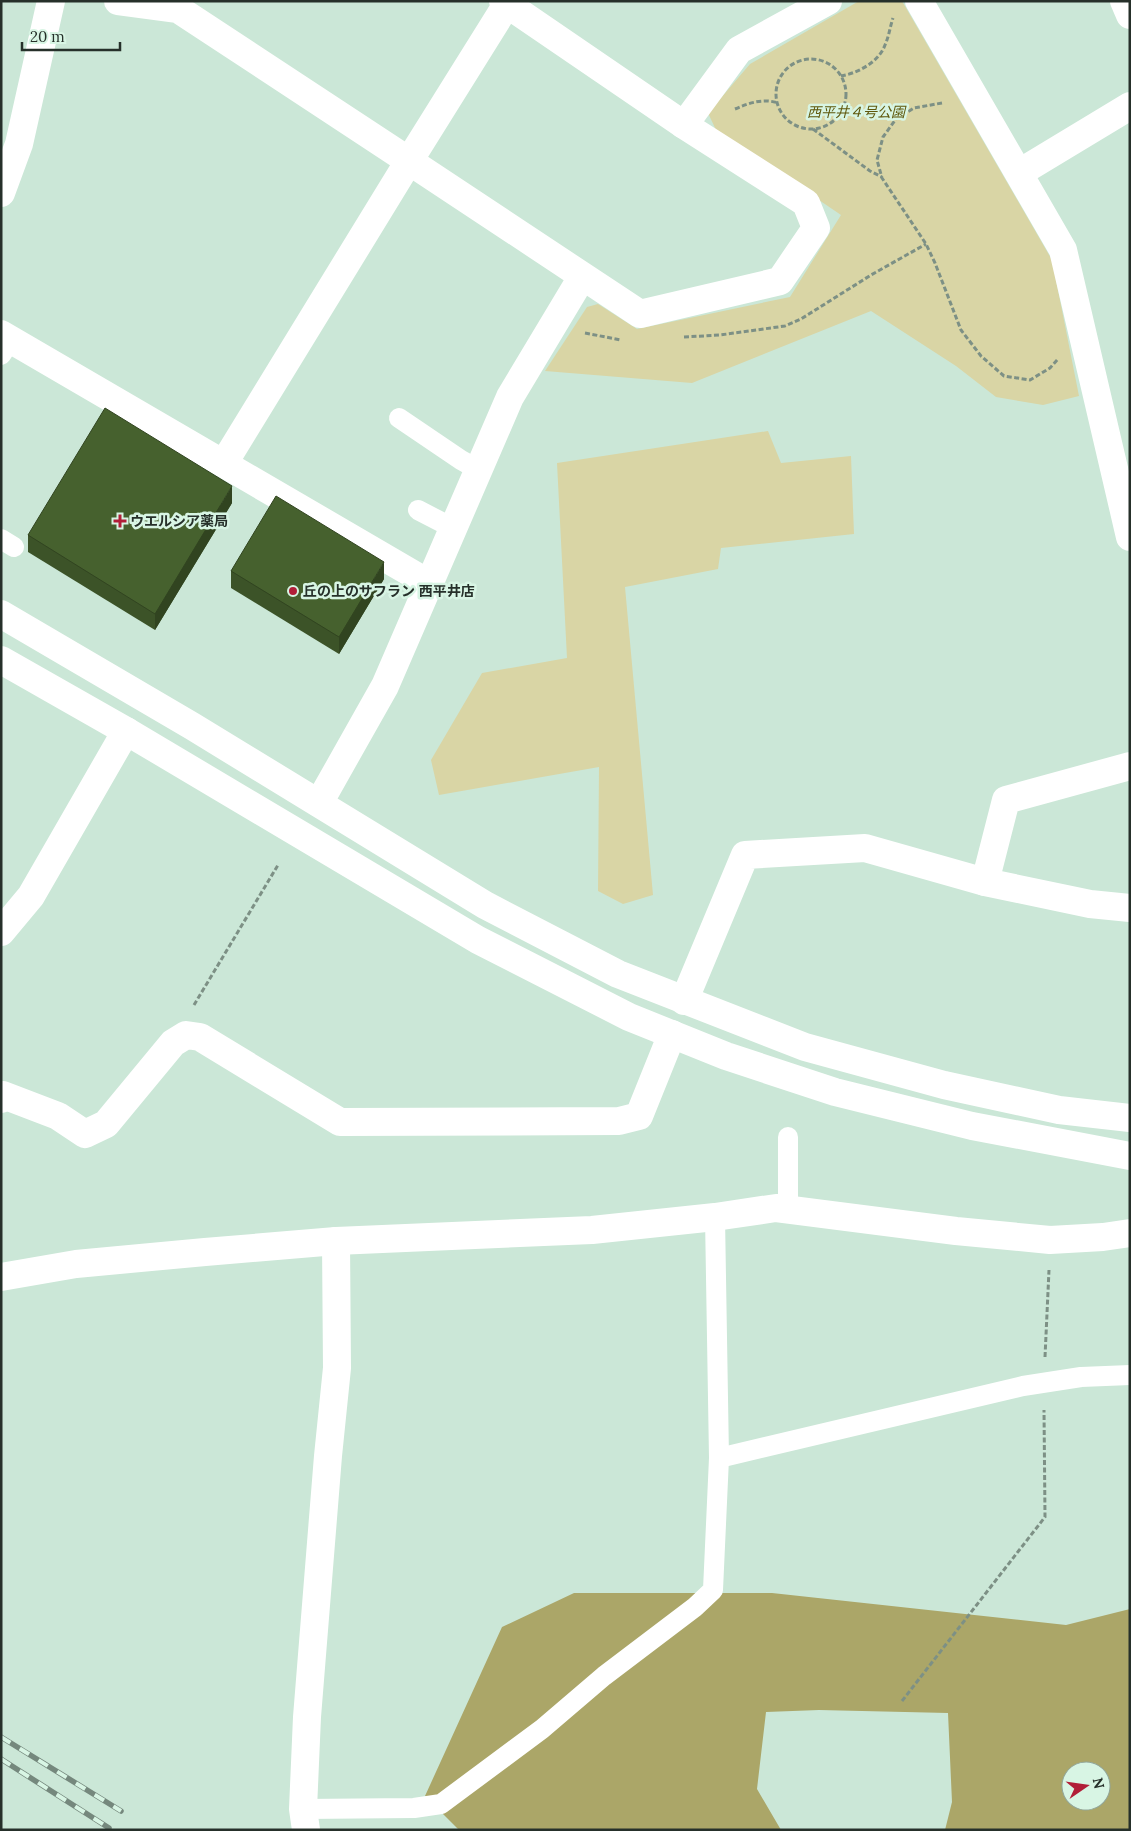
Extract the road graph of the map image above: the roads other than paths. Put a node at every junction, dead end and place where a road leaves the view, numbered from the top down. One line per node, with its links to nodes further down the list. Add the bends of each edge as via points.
1 (51, 1): 12 (street, via 19,144)
2 (118, 1): 10 (street, via 178,9)
3 (828, 1): 9 (street, via 739,50)
4 (919, 1): 11 (street)
5 (1124, 1): 7 (street)
6 (506, 2): 9 (street); 10 (street)
7 (1130, 15)
8 (1130, 106): 11 (street)
9 (684, 125): 13 (street, via 806,203 816,228 780,281 640,314)
10 (409, 161): 13 (street); 16 (street)
11 (1019, 173): 20 (street, via 1064,250)
12 (1, 193)
13 (582, 277): 17 (street, via 510,398)
14 (4, 343): 16 (street)
15 (399, 418): 17 (lane)
16 (224, 463): 21 (street)
17 (479, 470): 19 (street)
18 (418, 510): 19 (lane)
19 (453, 528): 21 (street)
20 (1130, 537)
21 (430, 584): 26 (street, via 385,686)
22 (1, 614): 26 (street)
23 (1, 660): 24 (street)
24 (126, 731): 29 (street, via 31,896); 31 (street, via 478,940 629,1017)
25 (1130, 766): 27 (street, via 1006,800)
26 (319, 803): 30 (street, via 485,905 618,974)
27 (985, 882): 28 (street, via 1090,904); 30 (street, via 865,848 745,854)
28 (1130, 908)
29 (5, 920)
30 (684, 1001): 33 (street, via 806,1047 944,1085 1059,1110)
31 (672, 1034): 32 (street, via 639,1116 619,1121 340,1122 200,1037 186,1035 173,1043 106,1124 85,1134 58,1116 3,1096); 35 (street, via 726,1056 835,1092 972,1126)
32 (1, 1099)
33 (1130, 1118)
34 (788, 1137): 36 (lane)
35 (1130, 1156)
36 (788, 1209): 37 (street); 38 (street, via 1050,1240)
37 (715, 1217): 39 (street, via 592,1230); 42 (lane)
38 (1130, 1233)
39 (336, 1241): 40 (street, via 76,1264); 43 (street, via 337,1368 308,1697)
40 (1, 1277)
41 (1130, 1376): 42 (lane, via 1081,1377 1023,1386)
42 (719, 1458): 43 (lane, via 712,1590 695,1607 604,1676 542,1729 441,1804)
43 (304, 1820)

